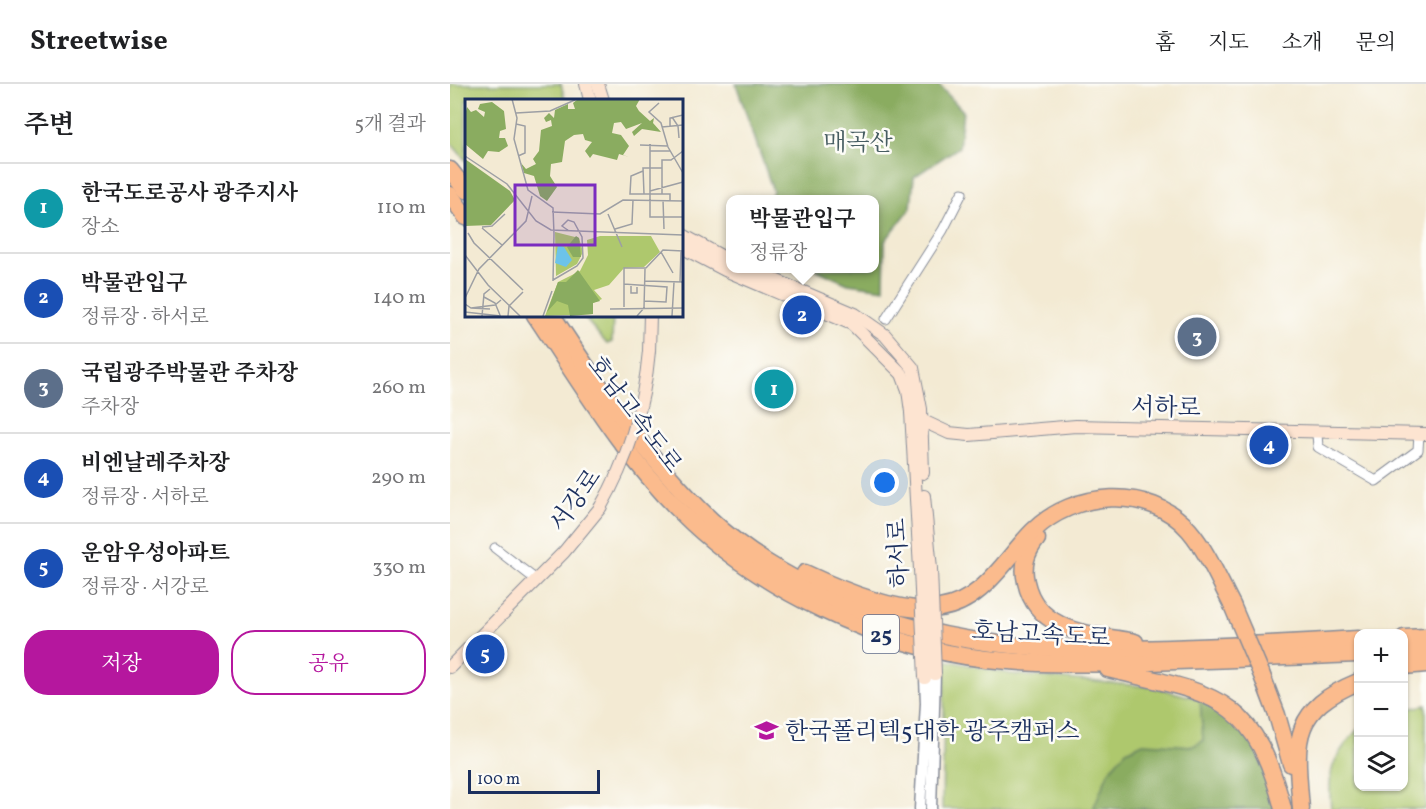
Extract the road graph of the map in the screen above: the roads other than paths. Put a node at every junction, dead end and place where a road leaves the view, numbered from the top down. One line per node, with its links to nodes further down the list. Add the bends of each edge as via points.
1 (586, 84): 3 (main road)
2 (598, 84): 4 (main road)
3 (590, 99)
4 (603, 99)
5 (450, 170): 6 (highway)
6 (465, 189)
7 (962, 193): 19 (street)
8 (450, 195): 9 (highway)
9 (465, 217)
10 (682, 235): 12 (main road)
11 (682, 250): 13 (main road, 하서로)
12 (726, 259)
13 (726, 269)
14 (735, 273): 20 (main road, 하서로, via 852,324 902,374)
15 (759, 273): 20 (main road, 하서로, via 855,314 885,334 913,368)
16 (536, 316): 34 (highway, 호남고속도로 / 25, via 640,466 682,513 737,560 829,613 883,634 984,659)
17 (553, 316): 23 (highway, 호남고속도로 / 25, via 659,467)
18 (650, 316): 25 (main road, 서강로, bridge, via 642,406 615,481 576,539)
19 (886, 319)
20 (916, 416): 21 (main road, 서하로, via 949,433 969,435 1076,426); 39 (main road, 하서로, bridge)
21 (1317, 434): 22 (main road, 서하로); 22 (street, via 1318,447 1376,481 1418,450)
22 (1423, 434)
23 (688, 496): 26 (highway, via 783,562 818,579 908,609 941,608 983,586 1001,571 1033,531 1074,504 1094,499 1133,500 1171,515 1188,530); 30 (highway, 호남고속도로 / 25, via 746,549 793,579 849,607 898,625 999,646 1072,651)
24 (495, 548): 25 (street)
25 (535, 579): 37 (main road, 서강로)
26 (1227, 606): 30 (highway, via 1179,532 1140,509 1118,504 1082,509 1056,521 1035,540 1025,563 1025,578 1034,603 1053,623 1066,629); 38 (highway, bridge)
27 (1426, 637): 28 (highway)
28 (1408, 638)
29 (1354, 639): 30 (highway, 호남고속도로 / 25)
30 (1171, 648)
31 (1426, 651): 32 (highway)
32 (1408, 652)
33 (1354, 654): 34 (highway, 호남고속도로 / 25)
34 (1083, 663): 43 (highway, via 1190,688 1221,702 1243,719 1258,738)
35 (1426, 664): 36 (highway)
36 (1408, 666)
37 (450, 667)
38 (1256, 674): 44 (highway, via 1279,750); 45 (highway, via 1288,749)
39 (930, 676): 41 (street, 하서로); 42 (street, 하서로)
40 (1357, 683): 45 (highway, via 1321,702 1304,723 1297,748)
41 (920, 809)
42 (931, 809)
43 (1283, 809)
44 (1288, 809)
45 (1300, 809)

